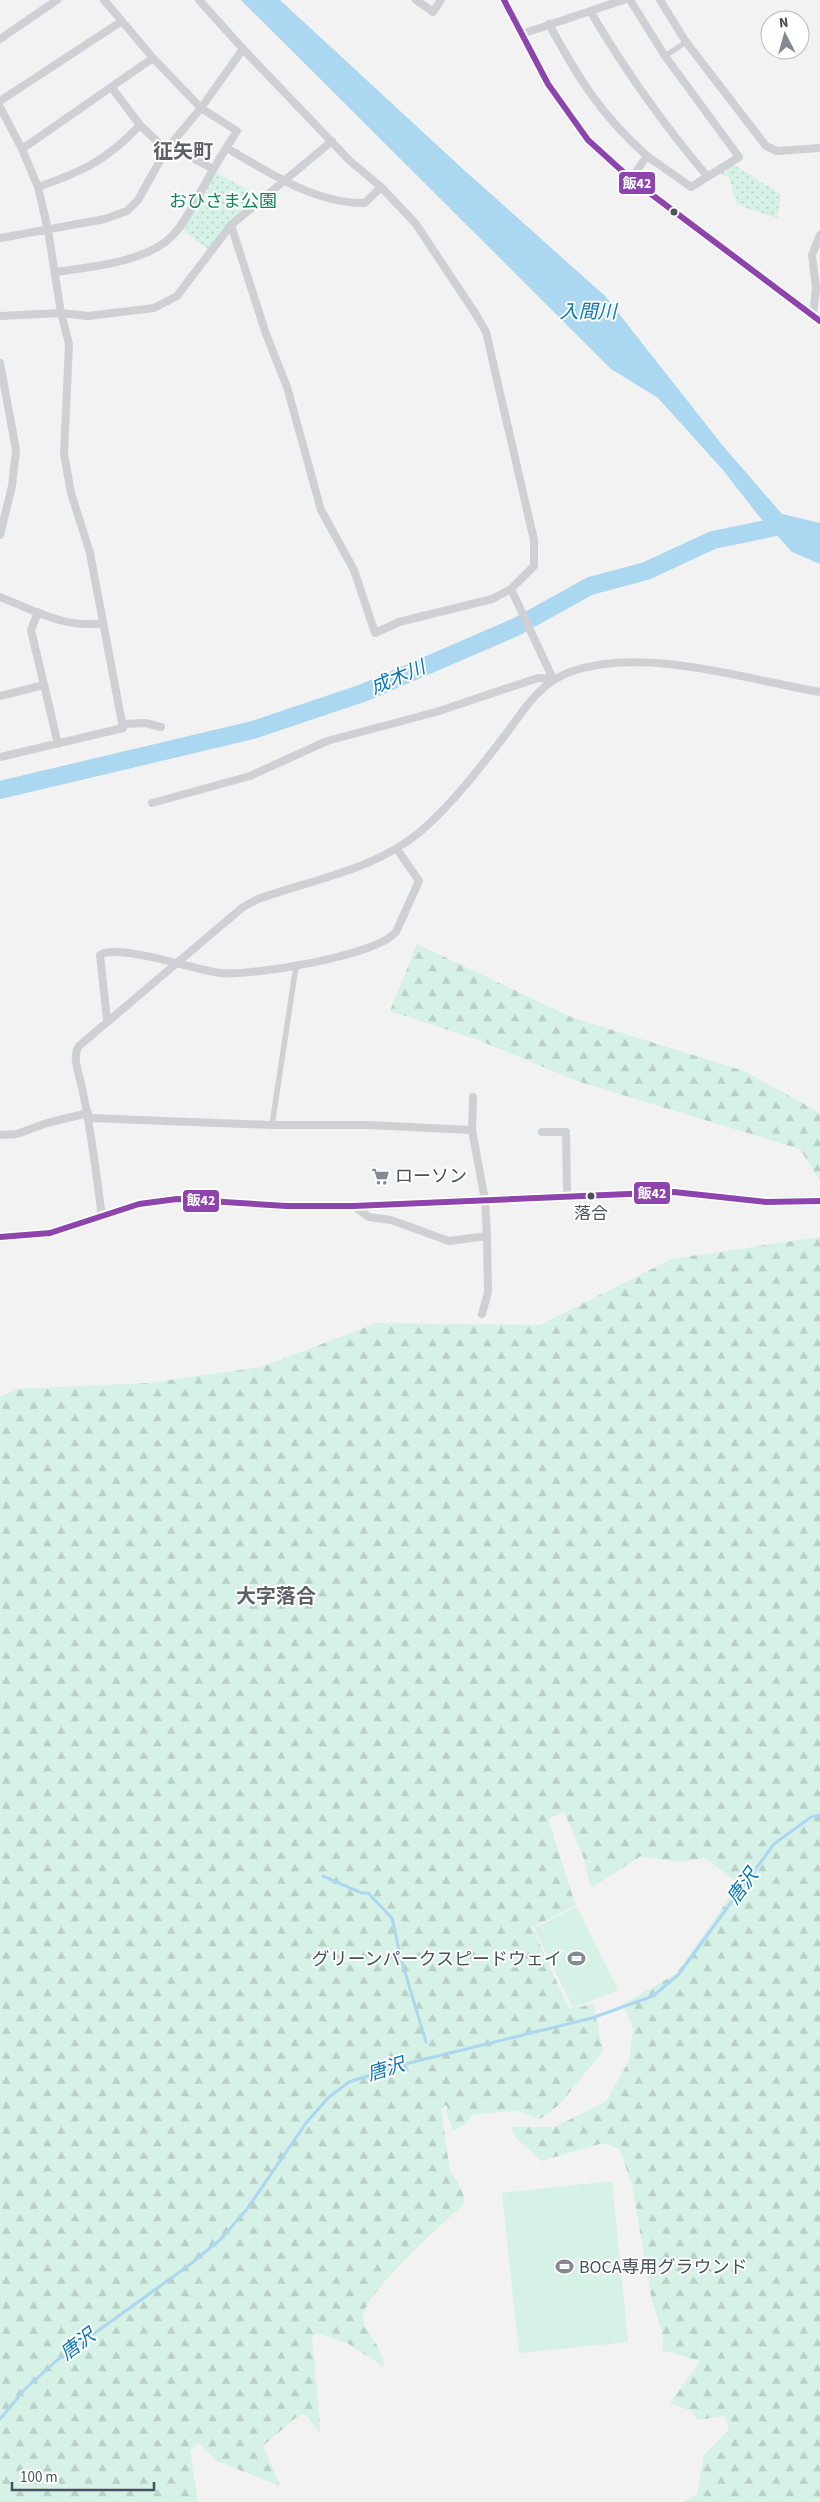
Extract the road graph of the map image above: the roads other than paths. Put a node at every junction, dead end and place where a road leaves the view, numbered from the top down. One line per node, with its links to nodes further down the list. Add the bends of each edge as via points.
1 (57, 0): 14 (street)
2 (104, 0): 11 (street)
3 (199, 0): 16 (street)
4 (416, 0): 5 (street, via 433,12)
5 (441, 0)
6 (504, 0): 13 (main road)
7 (623, 0): 10 (street)
8 (630, 0): 17 (street)
9 (662, 1): 15 (street)
10 (590, 11): 12 (street); 31 (street, via 634,83 673,137)
11 (122, 21): 18 (street); 20 (street)
12 (549, 24): 13 (street); 29 (street, via 597,105)
13 (522, 34): 32 (main road, via 566,112 588,140)
14 (0, 39)
15 (686, 42): 17 (street); 27 (street, via 766,146 777,151)
16 (243, 50): 22 (street); 24 (street)
17 (665, 56): 31 (street, via 739,157)
18 (153, 58): 19 (street); 22 (street)
19 (112, 88): 23 (street); 28 (street)
20 (0, 101)
21 (0, 107): 28 (street)
22 (201, 108): 25 (street); 26 (street, via 237,131)
23 (140, 125): 25 (street); 34 (street, via 124,142 88,168)
24 (332, 141): 33 (street); 35 (street, via 350,162)
25 (167, 148): 30 (street); 37 (street, via 138,200 127,211 105,219)
26 (227, 148): 30 (street); 33 (street)
27 (820, 148)
28 (22, 149): 34 (street)
29 (647, 156): 31 (street, via 691,187); 32 (street)
30 (213, 169): 40 (street, via 172,236 154,248 102,265)
31 (707, 176)
32 (631, 180): 43 (main road)
33 (284, 181): 35 (street, via 349,203 365,202); 36 (street)
34 (38, 187): 37 (street)
35 (381, 187): 47 (street, via 425,236 486,332 535,546 534,566)
36 (231, 225): 41 (street, via 177,296 154,308 88,316); 47 (street, via 266,334 287,387 321,510 354,570 375,633 399,622 492,599)
37 (48, 230): 39 (street); 40 (street)
38 (820, 235): 43 (street, via 812,255)
39 (0, 238)
40 (56, 272): 41 (street)
41 (61, 313): 42 (street); 50 (street, via 69,344 64,454 71,493 90,553)
42 (0, 316)
43 (816, 319)
44 (0, 363): 45 (street)
45 (1, 372): 46 (street, via 16,450 12,486)
46 (0, 535)
47 (511, 589): 51 (street)
48 (0, 598): 49 (street)
49 (38, 612): 50 (street, via 70,624); 52 (street, via 32,630)
50 (102, 622): 55 (street)
51 (553, 679): 53 (street, via 590,666 663,662); 59 (street, via 538,678 436,712 327,741 250,776); 60 (street, via 532,699 481,767 442,811)
52 (44, 685): 54 (street); 57 (street)
53 (820, 692)
54 (0, 696)
55 (122, 724): 56 (street, via 145,723); 57 (street, via 123,728)
56 (161, 727)
57 (58, 744): 58 (street)
58 (0, 757)
59 (152, 803)
60 (397, 849): 61 (street, via 356,867 258,899 243,907); 62 (street, via 419,881 391,938 365,949)
61 (174, 964): 62 (street, via 221,973); 63 (street); 63 (street, via 134,954 105,952 100,955)
62 (296, 966): 66 (street)
63 (107, 1020): 65 (street, via 75,1051)
64 (473, 1097): 67 (street)
65 (88, 1116): 66 (street); 69 (street, via 47,1123 17,1134); 74 (street)
66 (272, 1125): 67 (street)
67 (472, 1130): 71 (street)
68 (542, 1132): 70 (street, via 566,1132)
69 (0, 1135)
70 (567, 1196): 71 (main road); 72 (main road, via 674,1192 766,1202)
71 (485, 1200): 73 (main road); 75 (street)
72 (820, 1201)
73 (353, 1206): 74 (main road, via 286,1206 178,1199 139,1204); 75 (street, via 369,1217 391,1220 449,1241)
74 (102, 1217): 76 (main road, via 50,1233)
75 (487, 1236): 77 (street, via 488,1292)
76 (0, 1238)
77 (482, 1314)

